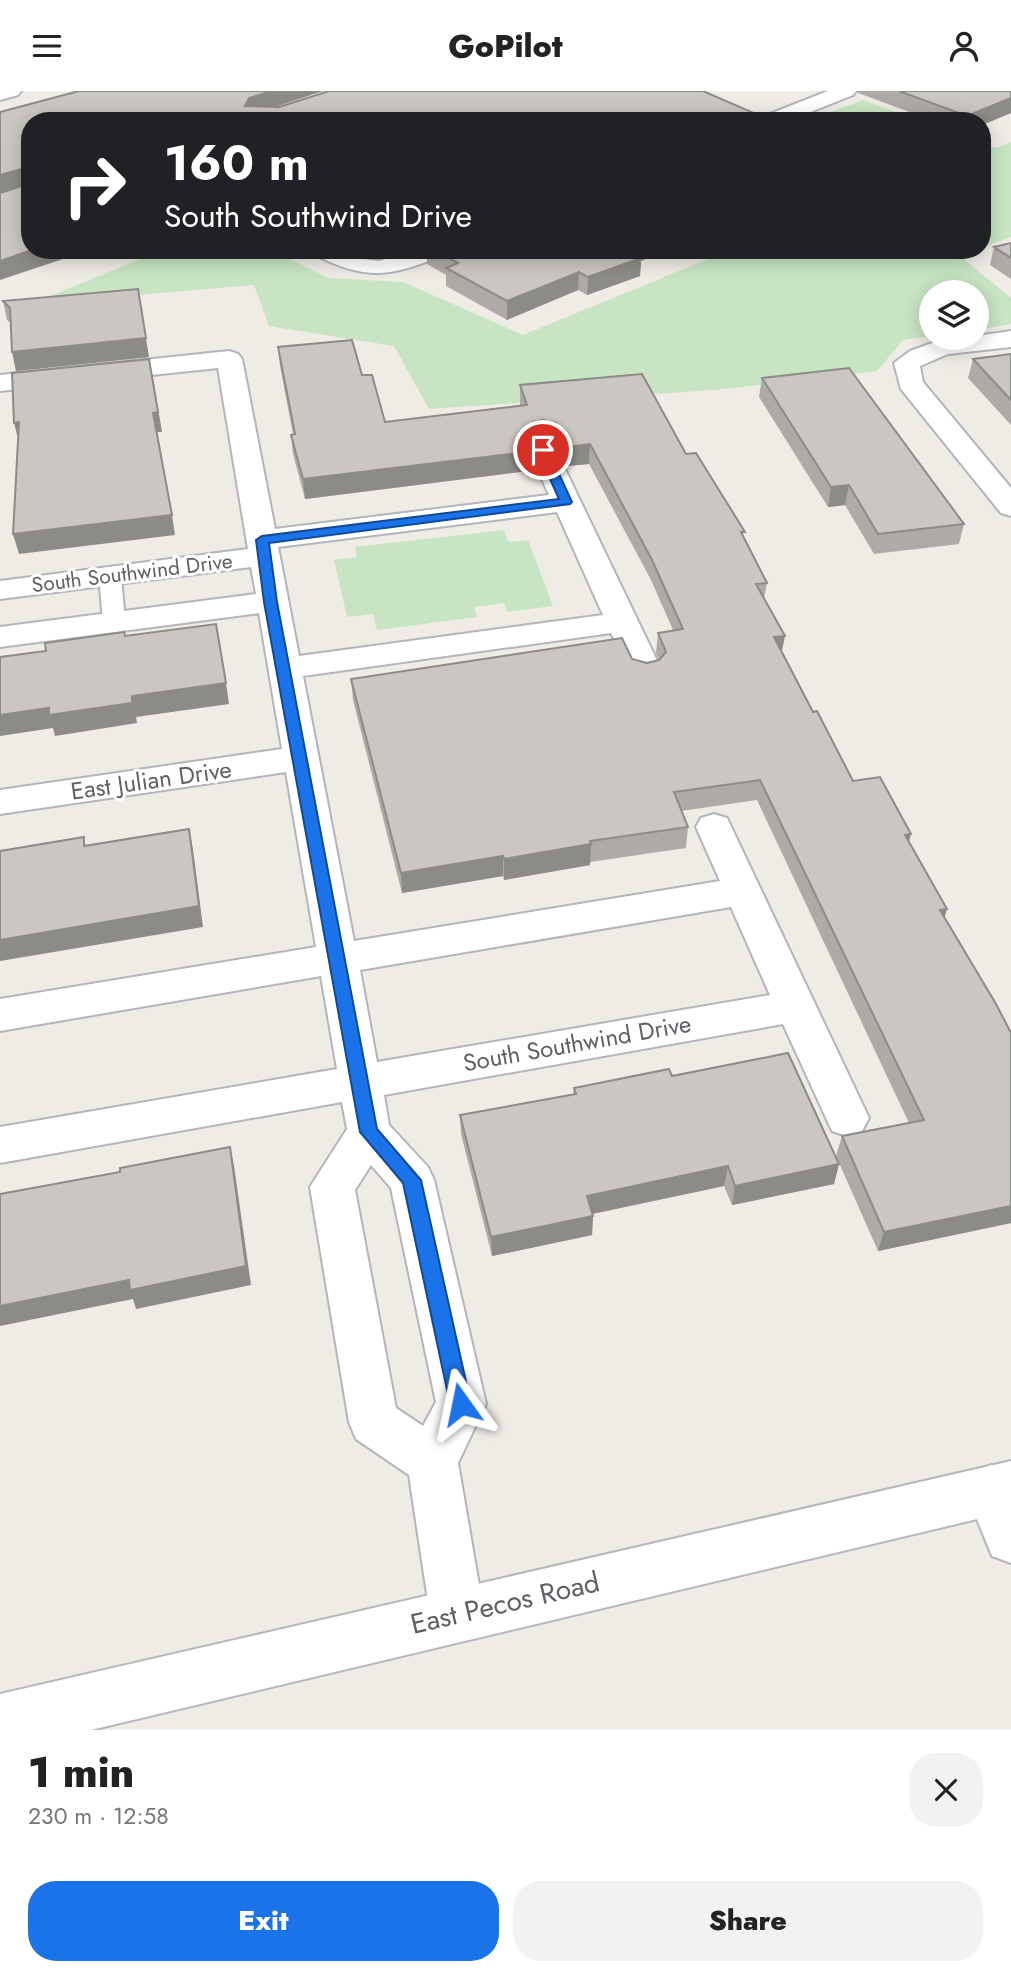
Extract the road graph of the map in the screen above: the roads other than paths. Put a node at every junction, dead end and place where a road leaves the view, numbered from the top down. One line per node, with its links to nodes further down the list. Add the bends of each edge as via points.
1 (10, 91): 3 (street)
2 (846, 91): 4 (street)
3 (0, 94)
4 (792, 112)
5 (340, 259): 6 (street, via 356,268 393,268)
6 (414, 259)
7 (1011, 339): 11 (street, via 943,347 907,363 910,383)
8 (0, 383): 12 (street, South Southwind Drive, via 229,359)
9 (543, 450): 10 (street)
10 (566, 502): 12 (street, South Southwind Drive); 17 (street)
11 (1011, 507)
12 (263, 548): 13 (street, South Southwind Drive); 15 (street, South Southwind Drive)
13 (110, 576): 14 (street, South Southwind Drive); 16 (lane)
14 (0, 590)
15 (271, 602): 16 (street, South Southwind Drive); 19 (street, South Southwind Drive)
16 (114, 622): 18 (street, South Southwind Drive)
17 (622, 622): 19 (street); 20 (street)
18 (0, 637)
19 (284, 668): 21 (street, South Southwind Drive)
20 (645, 671)
21 (302, 758): 22 (street, East Julian Drive); 25 (street, South Southwind Drive)
22 (0, 802)
23 (713, 827): 24 (street)
24 (743, 891): 25 (street); 26 (street)
25 (338, 958): 27 (street); 28 (street, South Southwind Drive)
26 (795, 1006): 28 (street, South Southwind Drive); 29 (street)
27 (0, 1015)
28 (359, 1081): 30 (street, South Southwind Drive); 31 (street, South Southwind Drive)
29 (847, 1118)
30 (369, 1132): 32 (street, via 412,1180 461,1404); 32 (street, via 332,1187 374,1422)
31 (0, 1145)
32 (432, 1461): 34 (street)
33 (1004, 1504): 34 (street, East Pecos Road)
34 (457, 1614): 35 (street, East Pecos Road)
35 (0, 1723)

